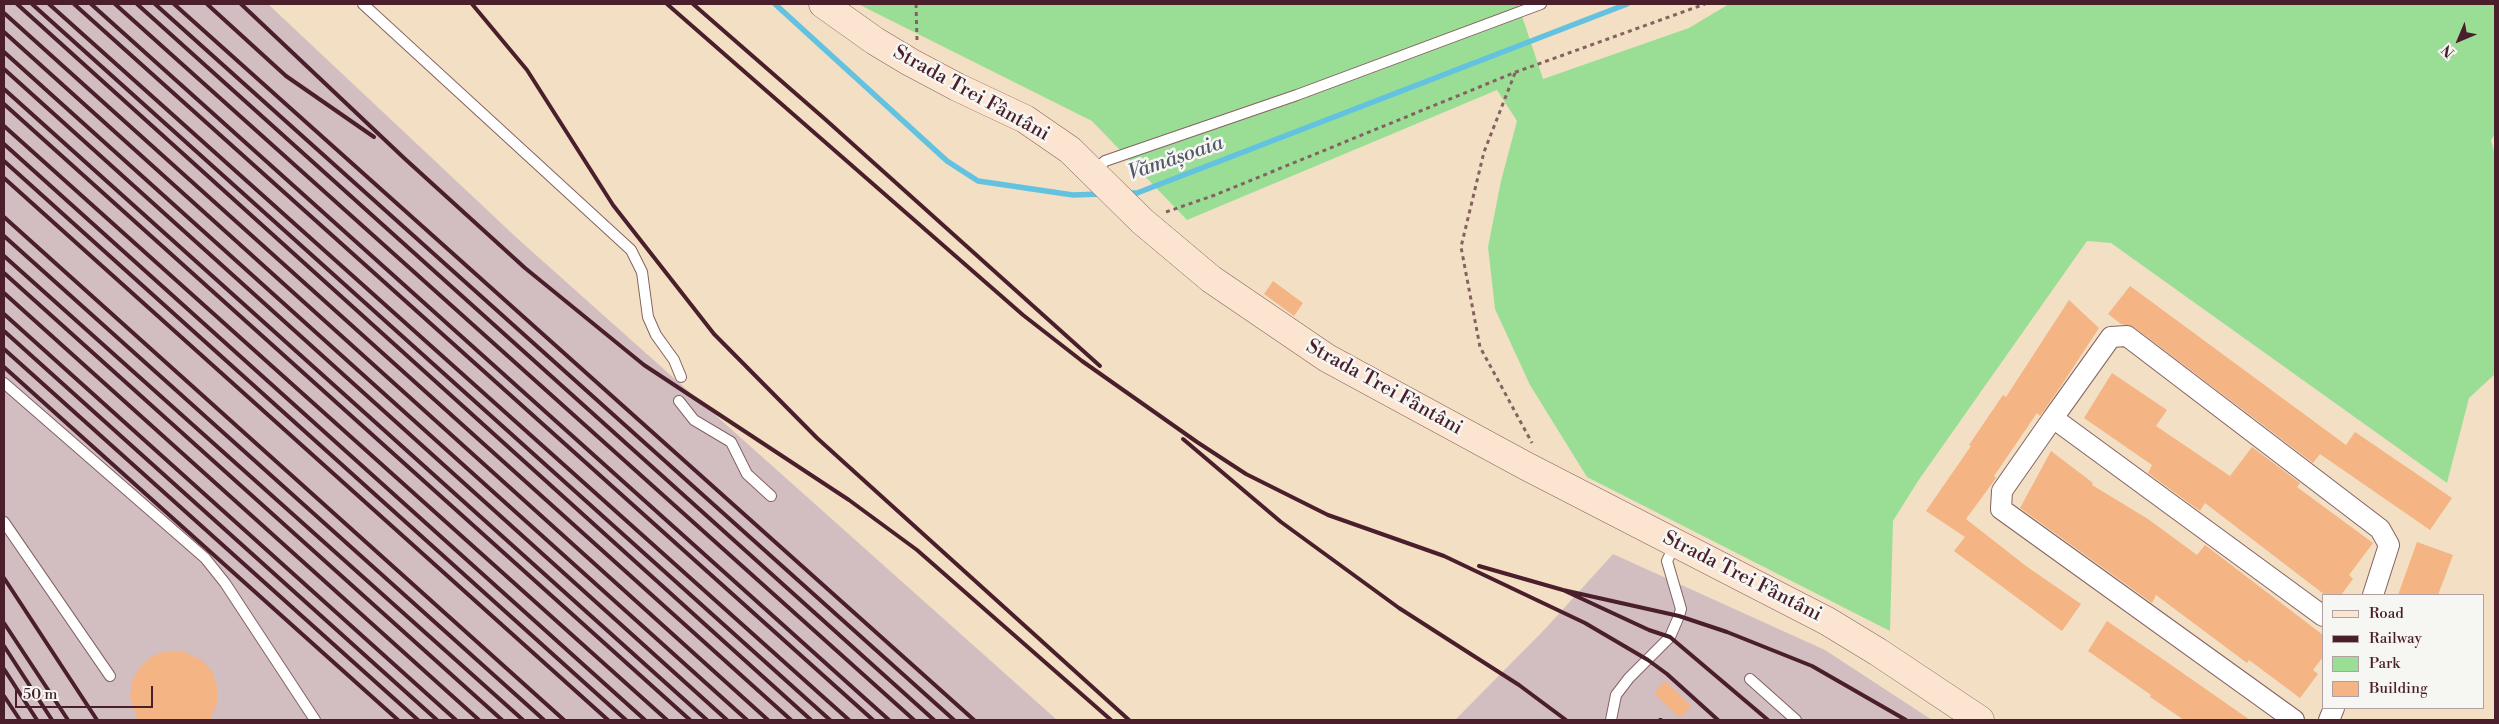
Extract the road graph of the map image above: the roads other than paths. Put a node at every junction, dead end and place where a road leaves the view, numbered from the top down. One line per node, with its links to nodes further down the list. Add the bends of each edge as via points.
1 (363, 4): 5 (lane, via 631,250 642,272 648,317)
2 (823, 4): 4 (main road, Strada Trei Fântâni, via 910,62 1025,119 1070,150)
3 (1541, 4): 4 (lane, via 1297,95 1105,161)
4 (1097, 175): 11 (main road, Strada Trei Fântâni, via 1134,213 1211,279 1327,358)
5 (681, 377)
6 (4, 383): 16 (lane, via 205,558 226,583)
7 (679, 401): 9 (lane, via 694,420 731,442 747,474)
8 (2053, 418): 12 (street, via 2111,337 2127,336 2380,529 2389,545); 13 (street); 20 (street, via 2002,491 2001,509)
9 (771, 496)
10 (4, 522): 14 (lane)
11 (1675, 543): 17 (lane, via 1667,561 1681,609 1679,616 1670,637 1616,695); 19 (main road, Strada Trei Fântâni, via 1827,620)
12 (2373, 594)
13 (2322, 615)
14 (110, 676)
15 (1750, 679): 18 (lane)
16 (315, 720)
17 (1611, 720)
18 (1796, 720)
19 (1980, 720)
20 (2294, 720)

